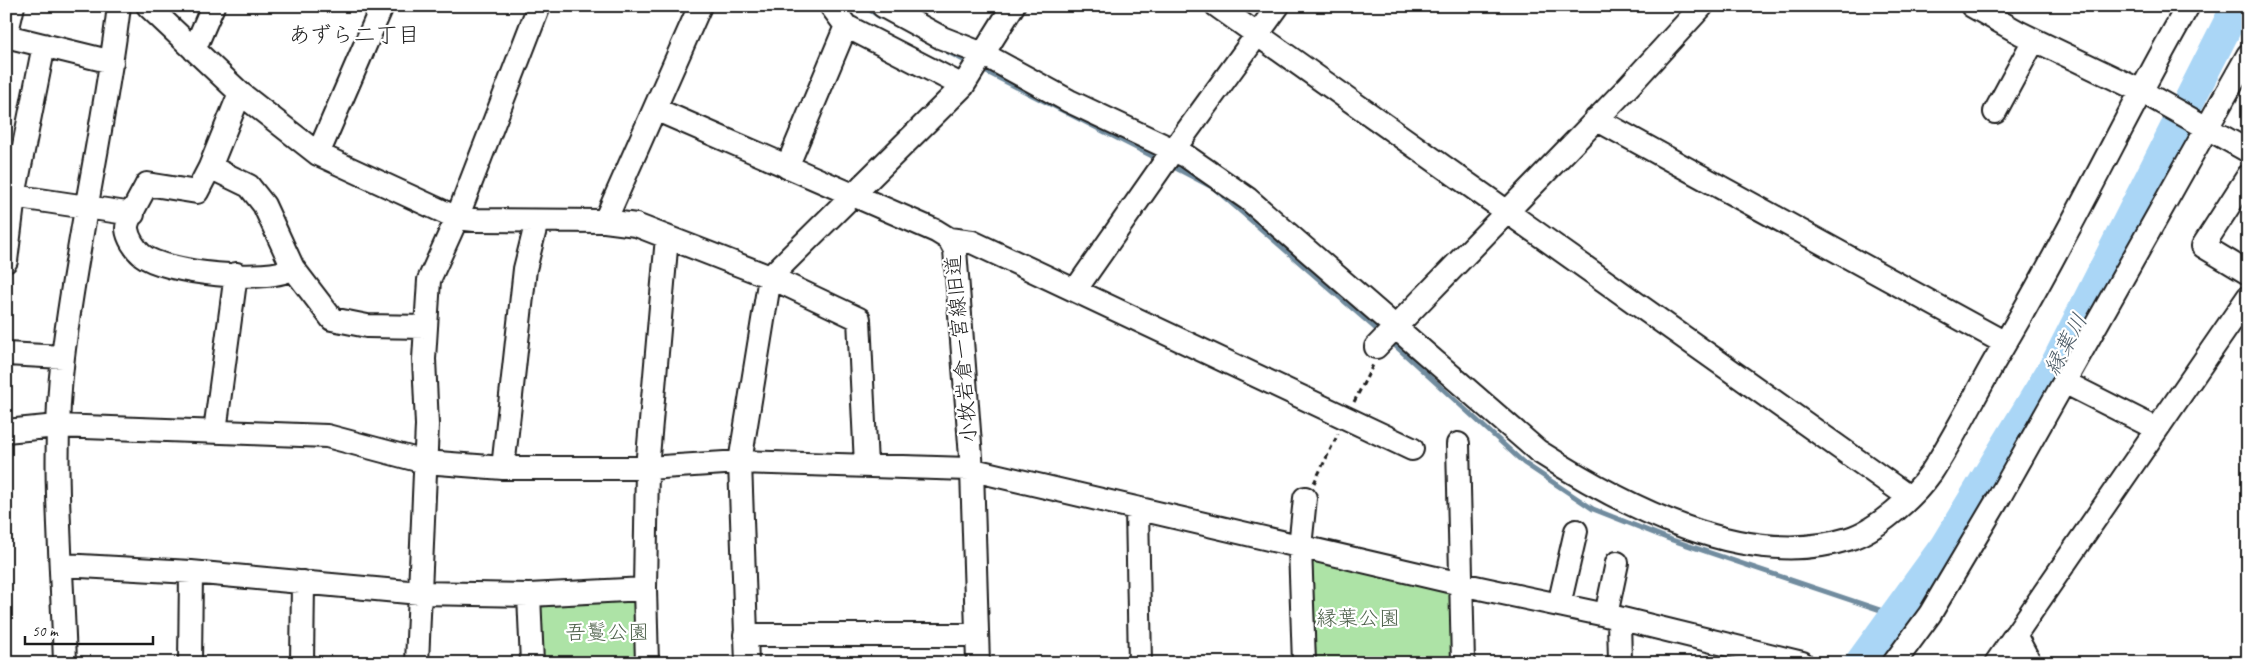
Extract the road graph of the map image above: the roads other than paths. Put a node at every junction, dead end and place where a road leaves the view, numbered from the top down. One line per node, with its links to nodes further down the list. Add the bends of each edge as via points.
1 (13, 6): 18 (street)
2 (118, 6): 23 (street)
3 (148, 6): 21 (street)
4 (213, 6): 21 (street)
5 (382, 6): 32 (street)
6 (539, 6): 42 (street)
7 (700, 6): 27 (street)
8 (831, 6): 16 (street)
9 (883, 6): 24 (street, via 942,38)
10 (1013, 6): 24 (street)
11 (1218, 6): 17 (street)
12 (1278, 6): 17 (street)
13 (1702, 6): 29 (street)
14 (1972, 6): 19 (street)
15 (2188, 6): 26 (street)
16 (846, 26): 24 (street); 34 (street)
17 (1257, 34): 33 (street); 40 (street)
18 (6, 36): 20 (street)
19 (2034, 40): 26 (street); 28 (street)
20 (44, 45): 23 (street); 37 (street)
21 (194, 50): 25 (street)
22 (2248, 55): 30 (street)
23 (112, 62): 39 (street)
24 (974, 68): 33 (street, via 1069,101); 38 (street)
25 (240, 93): 32 (street); 35 (street)
26 (2144, 93): 30 (street); 56 (street)
27 (655, 109): 34 (street, 小牧岩倉一宮線旧道); 44 (street)
28 (1995, 112)
29 (1596, 119): 40 (street); 56 (street)
30 (2206, 127): 31 (street); 59 (street)
31 (2248, 151)
32 (318, 154): 42 (street)
33 (1167, 159): 52 (street); 55 (street, via 1186,156 1248,199)
34 (787, 166): 38 (street, 小牧岩倉一宮線旧道)
35 (210, 167): 41 (street, via 197,192 147,184); 48 (street, via 249,186 259,198)
36 (2248, 176): 49 (street, via 2203,246)
37 (10, 196): 39 (street); 47 (street)
38 (854, 196): 46 (street, 小牧岩倉一宮線旧道); 51 (street)
39 (86, 206): 41 (street); 58 (street)
40 (1506, 213): 55 (street); 72 (street)
41 (133, 214): 50 (street, via 127,227 130,240 142,255 164,266)
42 (456, 218): 43 (street); 54 (street, via 429,280)
43 (537, 221): 44 (street); 69 (street, via 525,269)
44 (605, 221): 45 (street, via 636,225)
45 (667, 237): 51 (street); 70 (street)
46 (948, 239): 52 (street, via 972,242); 71 (street, 小牧岩倉一宮線旧道, via 955,250)
47 (6, 261)
48 (293, 268): 50 (street, via 285,274); 54 (street, via 332,319 367,326)
49 (2248, 273)
50 (236, 274): 63 (street)
51 (770, 277): 67 (street); 68 (street, via 858,319)
52 (1076, 289): 65 (street)
53 (2248, 297): 61 (street)
54 (426, 327): 66 (street)
55 (1385, 337): 72 (street, via 1538,451 1611,496 1717,537 1801,548 1850,539 1880,523)
56 (2005, 343): 72 (street, via 1930,474)
57 (6, 354): 58 (street)
58 (63, 357): 60 (street)
59 (2064, 382): 61 (street); 103 (street, via 1930,614)
60 (57, 426): 62 (street); 63 (street); 78 (street)
61 (2157, 428): 88 (street)
62 (6, 431)
63 (215, 431): 66 (street, via 327,436)
64 (1458, 444): 81 (street)
65 (1412, 449)
66 (426, 462): 69 (street); 83 (street)
67 (740, 462): 68 (street); 70 (street); 87 (street)
68 (866, 465): 71 (street)
69 (503, 468): 70 (street)
70 (647, 468): 82 (street)
71 (972, 470): 74 (street); 89 (street, 小牧岩倉一宮線旧道)
72 (1909, 497)
73 (1305, 498): 76 (street)
74 (1137, 509): 76 (street); 98 (street)
75 (1576, 530): 85 (street)
76 (1300, 547): 81 (street); 99 (street)
77 (1617, 564): 86 (street)
78 (62, 565): 79 (street); 90 (street)
79 (190, 572): 80 (street); 91 (street)
80 (303, 582): 83 (street); 92 (street)
81 (1461, 584): 85 (street); 100 (street)
82 (645, 589): 84 (street); 95 (street)
83 (418, 592): 84 (street); 93 (street)
84 (529, 595): 94 (street)
85 (1559, 605): 86 (street)
86 (1613, 617): 101 (street); 102 (street)
87 (746, 635): 89 (street); 96 (street)
88 (2015, 635): 104 (street); 105 (street)
89 (977, 636): 97 (street, 小牧岩倉一宮線旧道)
90 (65, 663)
91 (190, 663)
92 (302, 663)
93 (417, 663)
94 (532, 663)
95 (647, 663)
96 (747, 663)
97 (978, 663)
98 (1140, 663)
99 (1304, 663)
100 (1463, 663)
101 (1620, 663)
102 (1802, 663)
103 (1894, 663)
104 (1996, 663)
105 (2030, 663)

